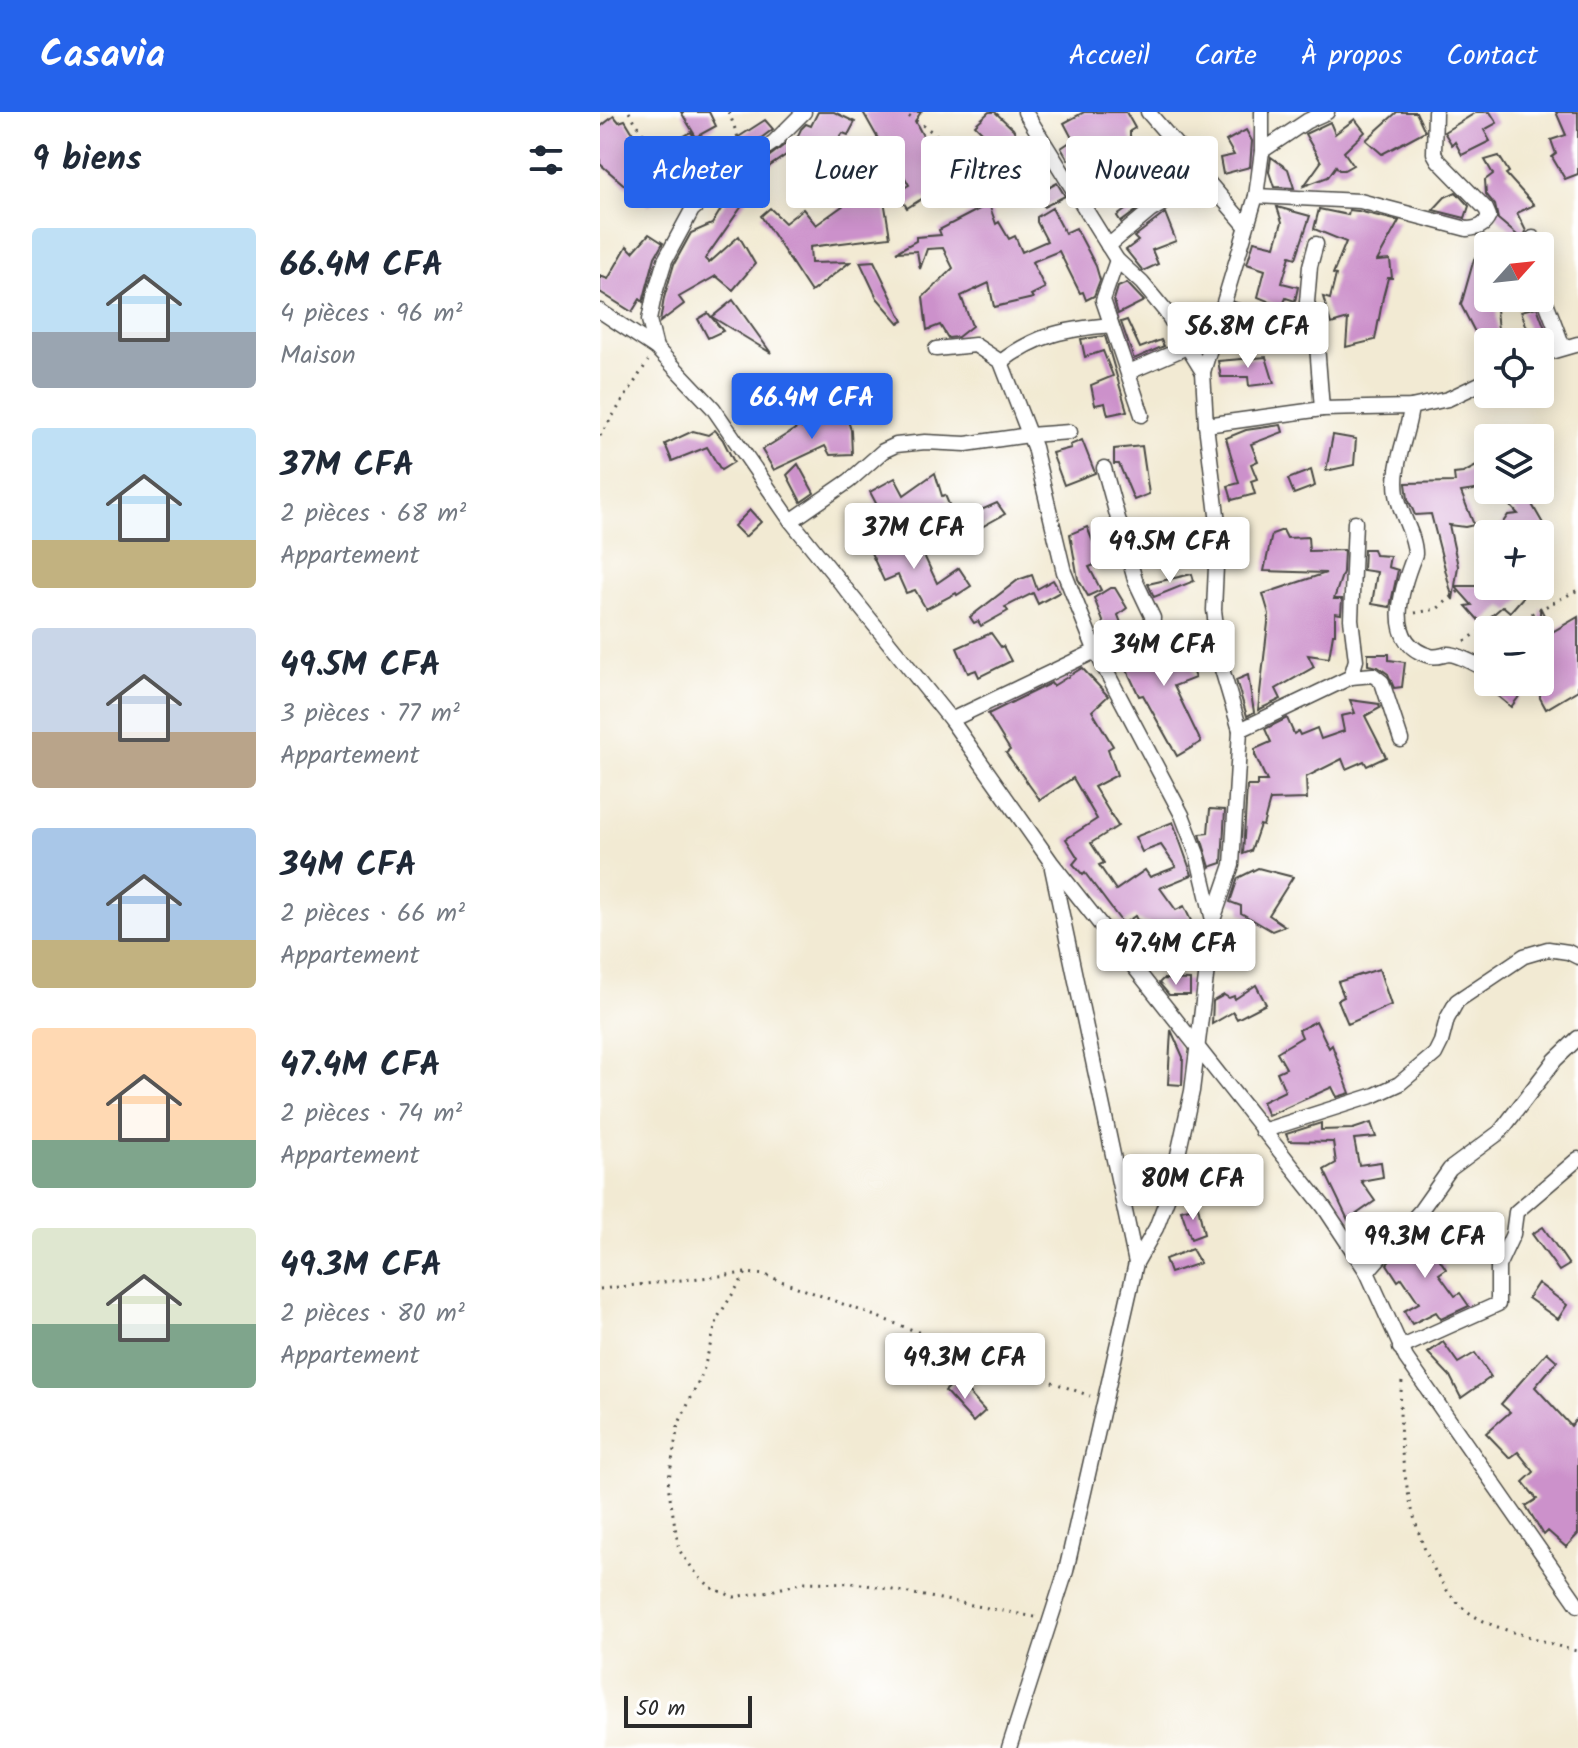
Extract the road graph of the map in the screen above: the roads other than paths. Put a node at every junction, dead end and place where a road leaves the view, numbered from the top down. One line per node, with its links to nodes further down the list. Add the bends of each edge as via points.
1 (804, 112): 21 (street, via 692,210 665,260 654,296 649,320)
2 (1025, 112): 14 (street)
3 (1148, 112): 7 (street)
4 (1262, 112): 8 (street)
5 (1327, 112): 8 (street)
6 (1435, 112): 10 (street, via 1434,153 1486,209 1489,216 1478,228 1360,201)
7 (1168, 136)
8 (1262, 151): 10 (street)
9 (1218, 195): 12 (street)
10 (1256, 196): 12 (street)
11 (1155, 208): 14 (street)
12 (1246, 226): 25 (street)
13 (1316, 244): 28 (street, via 1307,302)
14 (1108, 246): 15 (street)
15 (1117, 260): 18 (street, via 1103,300); 20 (street, via 1166,312)
16 (1554, 312): 19 (street)
17 (601, 313): 21 (street)
18 (1111, 325): 23 (street, via 1048,335); 24 (street)
19 (1571, 345)
20 (1187, 347): 24 (street); 25 (street)
21 (656, 348): 34 (street, via 713,408)
22 (936, 349): 23 (street, via 975,345)
23 (1001, 362): 32 (street)
24 (1129, 372): 29 (street)
25 (1203, 372): 30 (street)
26 (1474, 387): 27 (street)
27 (1411, 407): 28 (street); 37 (street, via 1396,480 1415,545 1399,613 1404,637 1431,656 1449,654)
28 (1322, 409): 30 (street)
29 (1142, 415)
30 (1206, 425): 40 (street, via 1218,523 1214,610 1221,666)
31 (1070, 432): 32 (street)
32 (1029, 435): 34 (street, via 966,444 896,445); 36 (street, via 1064,572)
33 (1104, 468): 36 (street, via 1135,580 1154,622)
34 (791, 521): 39 (street)
35 (1355, 522): 38 (street, via 1351,619 1356,660)
36 (1096, 652): 39 (street); 43 (street, via 1182,815)
37 (1474, 664)
38 (1351, 677): 40 (street); 41 (street, via 1379,677)
39 (951, 720): 42 (street)
40 (1240, 730): 43 (street, via 1232,865)
41 (1401, 740)
42 (1051, 862): 46 (street); 49 (street)
43 (1213, 920): 46 (street)
44 (1578, 957): 47 (street, via 1548,949 1524,956 1457,1001 1435,1054 1399,1084)
45 (1578, 1038): 50 (street, via 1500,1132 1450,1169)
46 (1196, 1048): 47 (street); 49 (street, via 1170,1191)
47 (1262, 1131): 50 (street, via 1324,1207)
48 (1578, 1159): 51 (street, via 1516,1212 1513,1234 1498,1266 1498,1304)
49 (1136, 1263): 53 (street, via 1066,1571)
50 (1367, 1272): 51 (street)
51 (1403, 1353): 52 (street)
52 (1578, 1605)
53 (1009, 1748)

